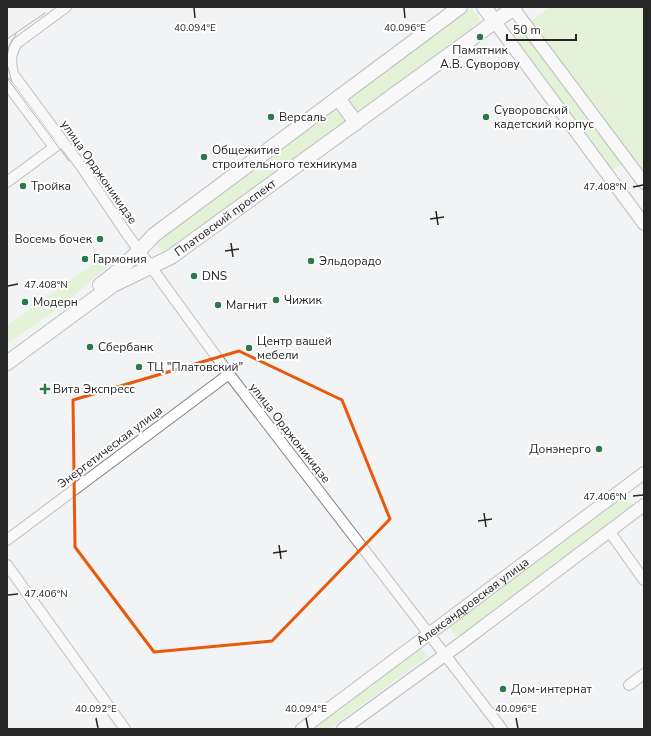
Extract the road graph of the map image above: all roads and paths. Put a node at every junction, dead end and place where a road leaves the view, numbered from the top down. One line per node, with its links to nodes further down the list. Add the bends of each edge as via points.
1 (66, 7): 6 (street, via 17,43 12,50)
2 (460, 7): 8 (main road)
3 (484, 7): 5 (main road)
4 (514, 7): 5 (main road, Платовский проспект); 12 (street)
5 (495, 22): 9 (main road, Платовский проспект); 13 (street)
6 (10, 73): 10 (street, улица Орджоникидзе)
7 (7, 84): 10 (street, улица Орджоникидзе)
8 (338, 98): 9 (main road); 14 (main road, via 154,235)
9 (356, 123): 15 (main road, Платовский проспект, via 177,253)
10 (58, 144): 11 (street); 14 (street, улица Орджоникидзе)
11 (7, 182)
12 (644, 183)
13 (644, 224)
14 (140, 251): 15 (street, улица Орджоникидзе); 16 (main road, via 110,278)
15 (151, 266): 17 (main road, Платовский проспект, via 113,285); 18 (street, улица Орджоникидзе)
16 (7, 353)
17 (7, 363)
18 (229, 374): 22 (street, Энергетическая улица); 25 (street, улица Орджоникидзе)
19 (644, 473): 25 (street, Александровская улица)
20 (644, 505): 21 (street)
21 (609, 531): 24 (street); 26 (street)
22 (7, 540)
23 (7, 565): 29 (street)
24 (644, 580)
25 (429, 634): 26 (street, улица Орджоникидзе); 30 (street, Александровская улица)
26 (444, 655): 31 (street); 32 (street, улица Орджоникидзе)
27 (644, 674): 28 (street)
28 (629, 686)
29 (125, 729)
30 (302, 729)
31 (343, 729)
32 (502, 729)

